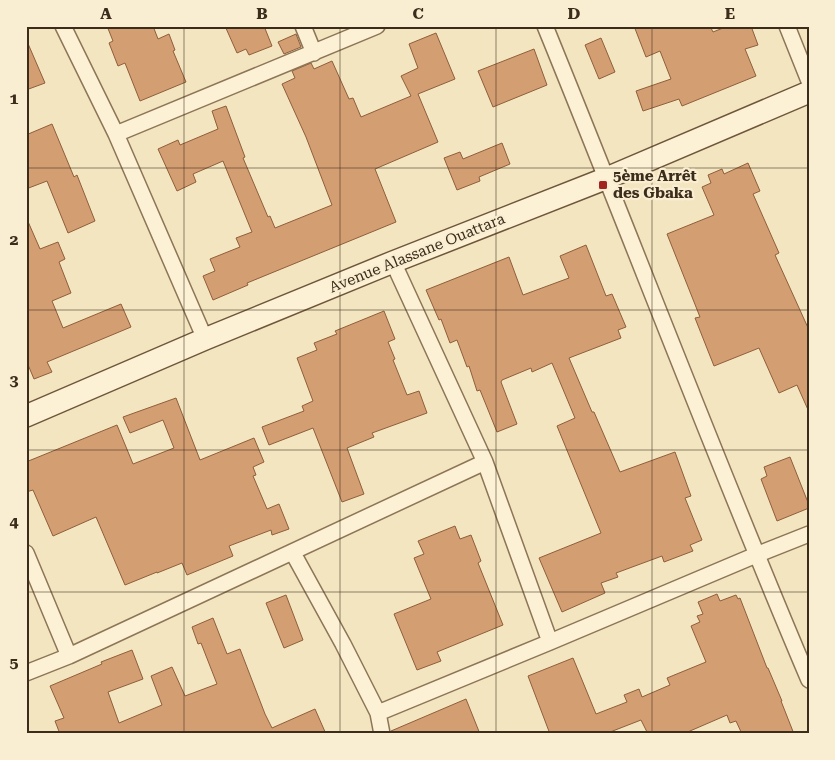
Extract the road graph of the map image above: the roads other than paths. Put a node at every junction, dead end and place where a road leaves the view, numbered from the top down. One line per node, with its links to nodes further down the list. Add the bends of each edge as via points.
1 (63, 26): 9 (street)
2 (303, 26): 6 (street)
3 (377, 26): 6 (street)
4 (545, 26): 10 (street)
5 (787, 26): 7 (street)
6 (314, 53): 9 (street)
7 (809, 81)
8 (809, 92): 10 (street, Avenue Alassane Ouattara)
9 (116, 134): 12 (street)
10 (607, 178): 11 (street, Avenue Alassane Ouattara); 18 (street)
11 (393, 262): 12 (street, Avenue Alassane Ouattara); 14 (street)
12 (205, 339): 13 (street, Avenue Alassane Ouattara)
13 (26, 416)
14 (485, 462): 16 (street); 19 (street)
15 (809, 534): 18 (street)
16 (293, 553): 20 (street); 23 (street)
17 (26, 554): 20 (street)
18 (756, 555): 19 (street); 22 (street)
19 (550, 642): 23 (street)
20 (69, 656): 21 (street)
21 (26, 673)
22 (809, 680)
23 (378, 713): 24 (street)
24 (382, 734)

